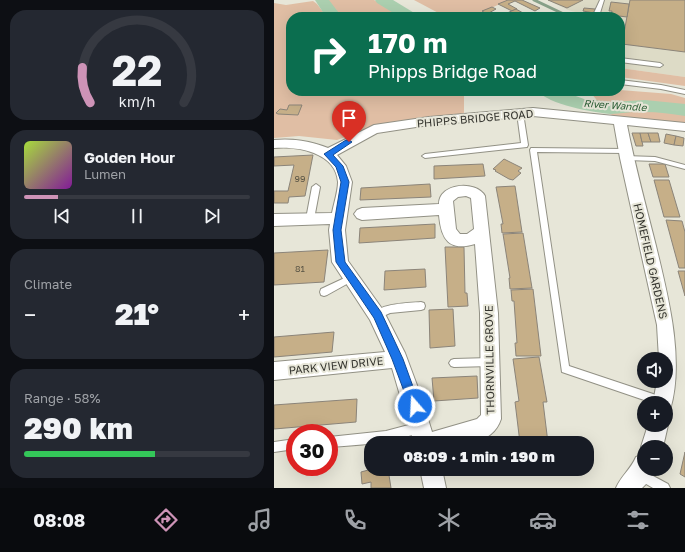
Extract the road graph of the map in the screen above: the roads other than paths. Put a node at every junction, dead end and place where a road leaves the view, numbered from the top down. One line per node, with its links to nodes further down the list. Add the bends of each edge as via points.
1 (602, 0): 2 (lane)
2 (597, 12)
3 (625, 61): 4 (lane)
4 (660, 65)
5 (625, 83): 6 (lane)
6 (685, 92)
7 (520, 113): 8 (street, PHIPPS BRIDGE ROAD); 11 (street, PHIPPS BRIDGE ROAD, via 374,129); 13 (lane, via 525,145)
8 (620, 120): 9 (street, PHIPPS BRIDGE ROAD); 12 (street, HOMEFIELD GARDENS)
9 (685, 127)
10 (274, 144): 11 (street, via 304,145)
11 (328, 154): 18 (street, via 339,166 345,182)
12 (626, 155): 14 (lane); 30 (lane, via 533,150 565,369); 31 (street, HOMEFIELD GARDENS, via 670,347)
13 (425, 156)
14 (685, 167)
15 (316, 187): 19 (lane)
16 (446, 209): 17 (street); 21 (street, via 449,233 452,237 468,240); 21 (street, THORNVILLE GROVE, via 446,199 452,193 460,191 478,196)
17 (362, 214)
18 (339, 218): 19 (street); 22 (street, via 337,230 340,262)
19 (310, 219): 20 (street)
20 (274, 220)
21 (482, 231): 27 (street, THORNVILLE GROVE)
22 (351, 278): 23 (lane); 25 (street)
23 (324, 292)
24 (421, 306): 25 (lane, via 389,309)
25 (378, 315): 26 (street)
26 (398, 359): 29 (street, PARK VIEW DRIVE); 34 (street)
27 (490, 362): 28 (lane); 35 (street, THORNVILLE GROVE, via 491,419 483,428)
28 (454, 363)
29 (274, 371)
30 (646, 396)
31 (665, 396)
32 (392, 436): 33 (lane)
33 (412, 436)
34 (423, 436)
35 (455, 436)
36 (364, 440): 37 (lane)
37 (338, 441)
38 (286, 445): 39 (lane)
39 (274, 447)
40 (432, 476): 42 (street)
41 (637, 476): 43 (lane)
42 (435, 488)
43 (664, 488)

